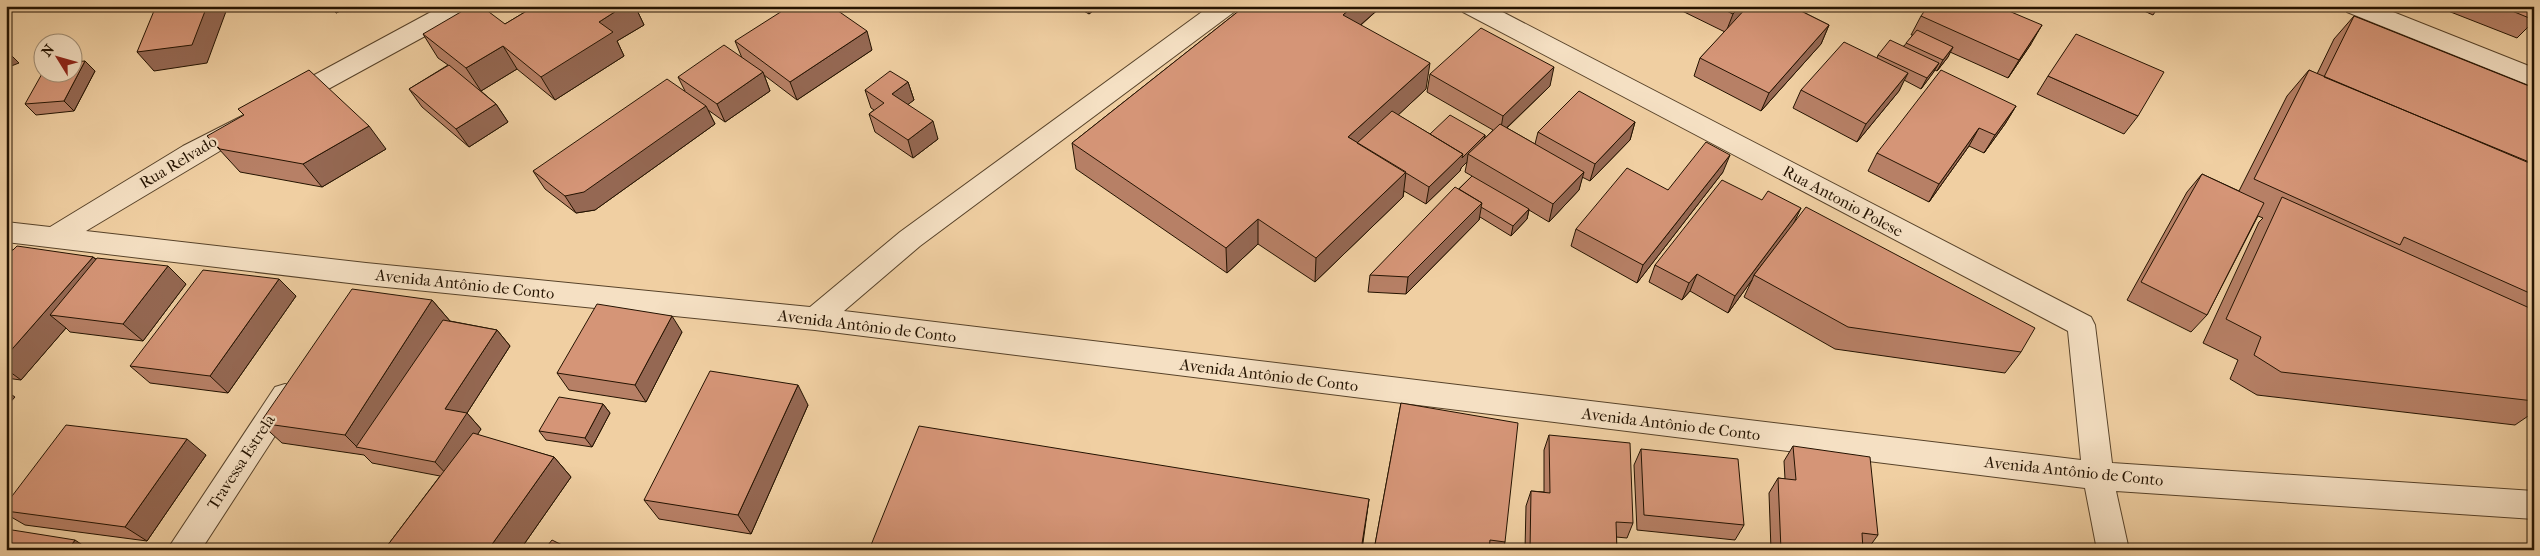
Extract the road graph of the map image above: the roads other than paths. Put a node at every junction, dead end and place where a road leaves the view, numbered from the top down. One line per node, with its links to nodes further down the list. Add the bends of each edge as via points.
1 (461, 6): 7 (street, Rua Relvado, via 192,153)
2 (1226, 6): 10 (street, via 910,239)
3 (1471, 6): 12 (street, Rua Antonio Polese, via 2081,325)
4 (2354, 6): 5 (street)
5 (2534, 78)
6 (6, 232): 7 (street, Avenida Antônio de Conto)
7 (56, 236): 8 (street, Avenida Antônio de Conto)
8 (366, 274): 9 (street); 10 (street, Avenida Antônio de Conto)
9 (349, 298)
10 (815, 319): 12 (street, Avenida Antônio de Conto)
11 (301, 372): 14 (street, Travessa Estrela)
12 (2098, 476): 13 (street, Avenida Antônio de Conto); 15 (street)
13 (2534, 505)
14 (184, 550)
15 (2113, 550)

